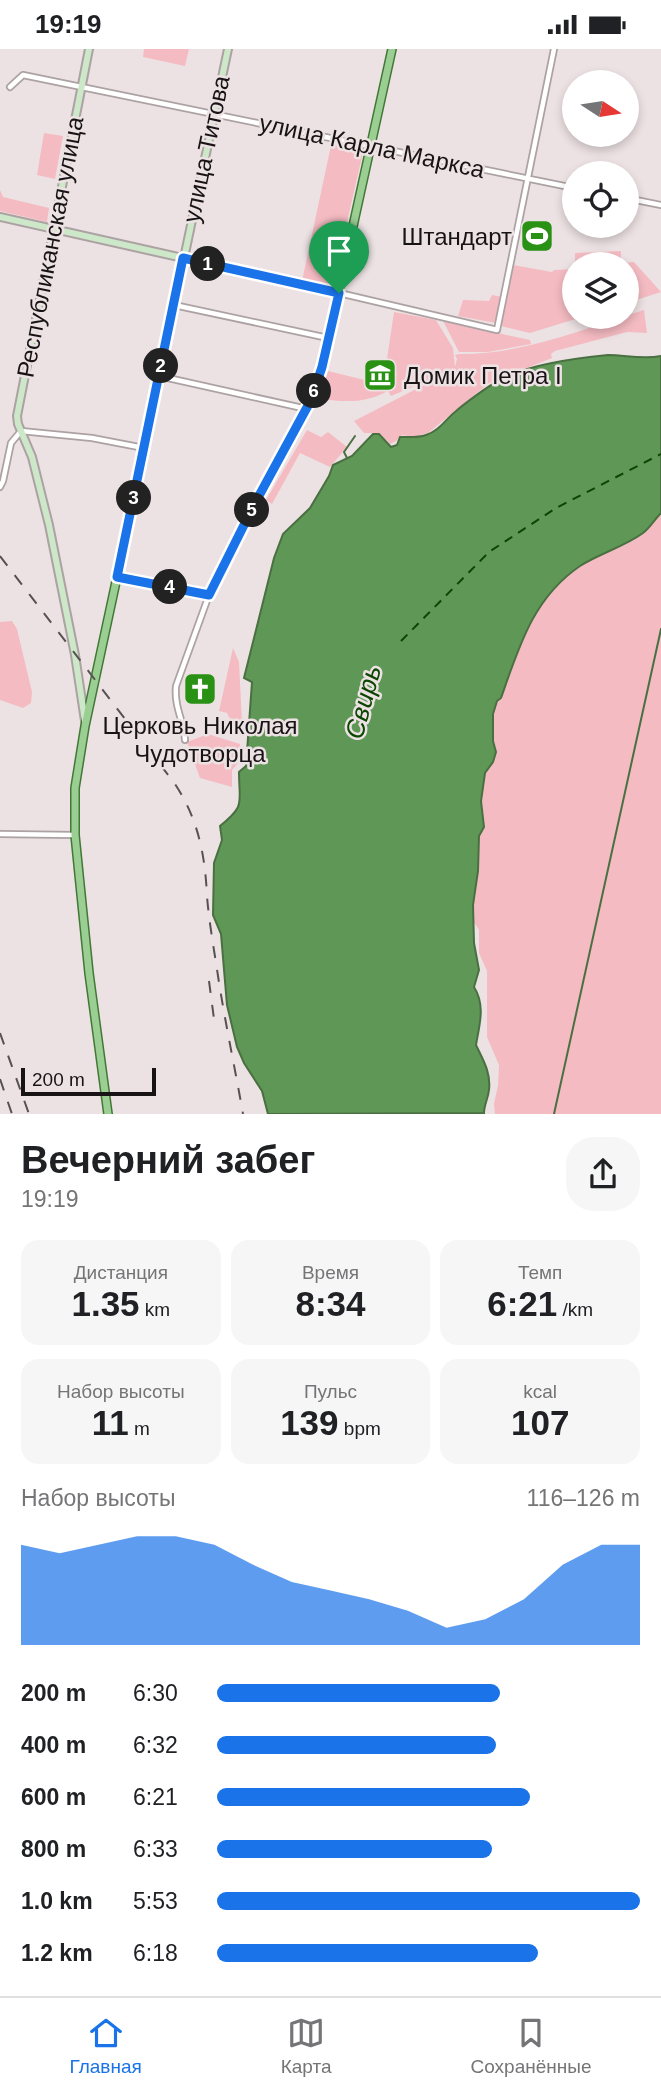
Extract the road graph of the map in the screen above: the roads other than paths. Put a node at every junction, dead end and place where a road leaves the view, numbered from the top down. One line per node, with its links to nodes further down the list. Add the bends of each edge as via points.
1 (89, 49): 5 (street, Республиканская улица)
2 (228, 49): 7 (street, улица Титова)
3 (393, 49): 8 (main road)
4 (554, 49): 9 (street)
5 (82, 86): 6 (street, улица Карла Маркса, via 23,75); 7 (street, улица Карла Маркса); 14 (street, Республиканская улица)
6 (10, 87)
7 (214, 114): 8 (street, улица Карла Маркса); 15 (street, улица Титова)
8 (371, 146): 9 (street, улица Карла Маркса); 16 (main road)
9 (528, 179): 10 (street, улица Карла Маркса); 16 (street, via 497,330)
10 (562, 186)
11 (639, 201): 12 (street)
12 (661, 205)
13 (0, 216): 14 (street)
14 (53, 228): 15 (street); 21 (street, Республиканская улица, via 19,407)
15 (183, 258): 16 (street); 17 (street, улица Титова)
16 (339, 293): 18 (main road)
17 (174, 305): 18 (street); 19 (street, улица Титова)
18 (329, 338): 20 (main road)
19 (159, 376): 20 (street); 22 (street, улица Титова)
20 (307, 409): 25 (main road)
21 (21, 431): 22 (street, via 92,437); 23 (street, via 11,443); 26 (street, Республиканская улица, via 49,525)
22 (144, 448): 24 (street, улица Титова)
23 (0, 487)
24 (117, 577): 25 (main road); 26 (main road, улица Титова)
25 (209, 595): 27 (street, via 176,686)
26 (85, 726): 29 (main road, улица Титова, via 75,788)
27 (185, 740)
28 (0, 834): 29 (street)
29 (75, 835): 30 (main road, улица Титова)
30 (108, 1114)

